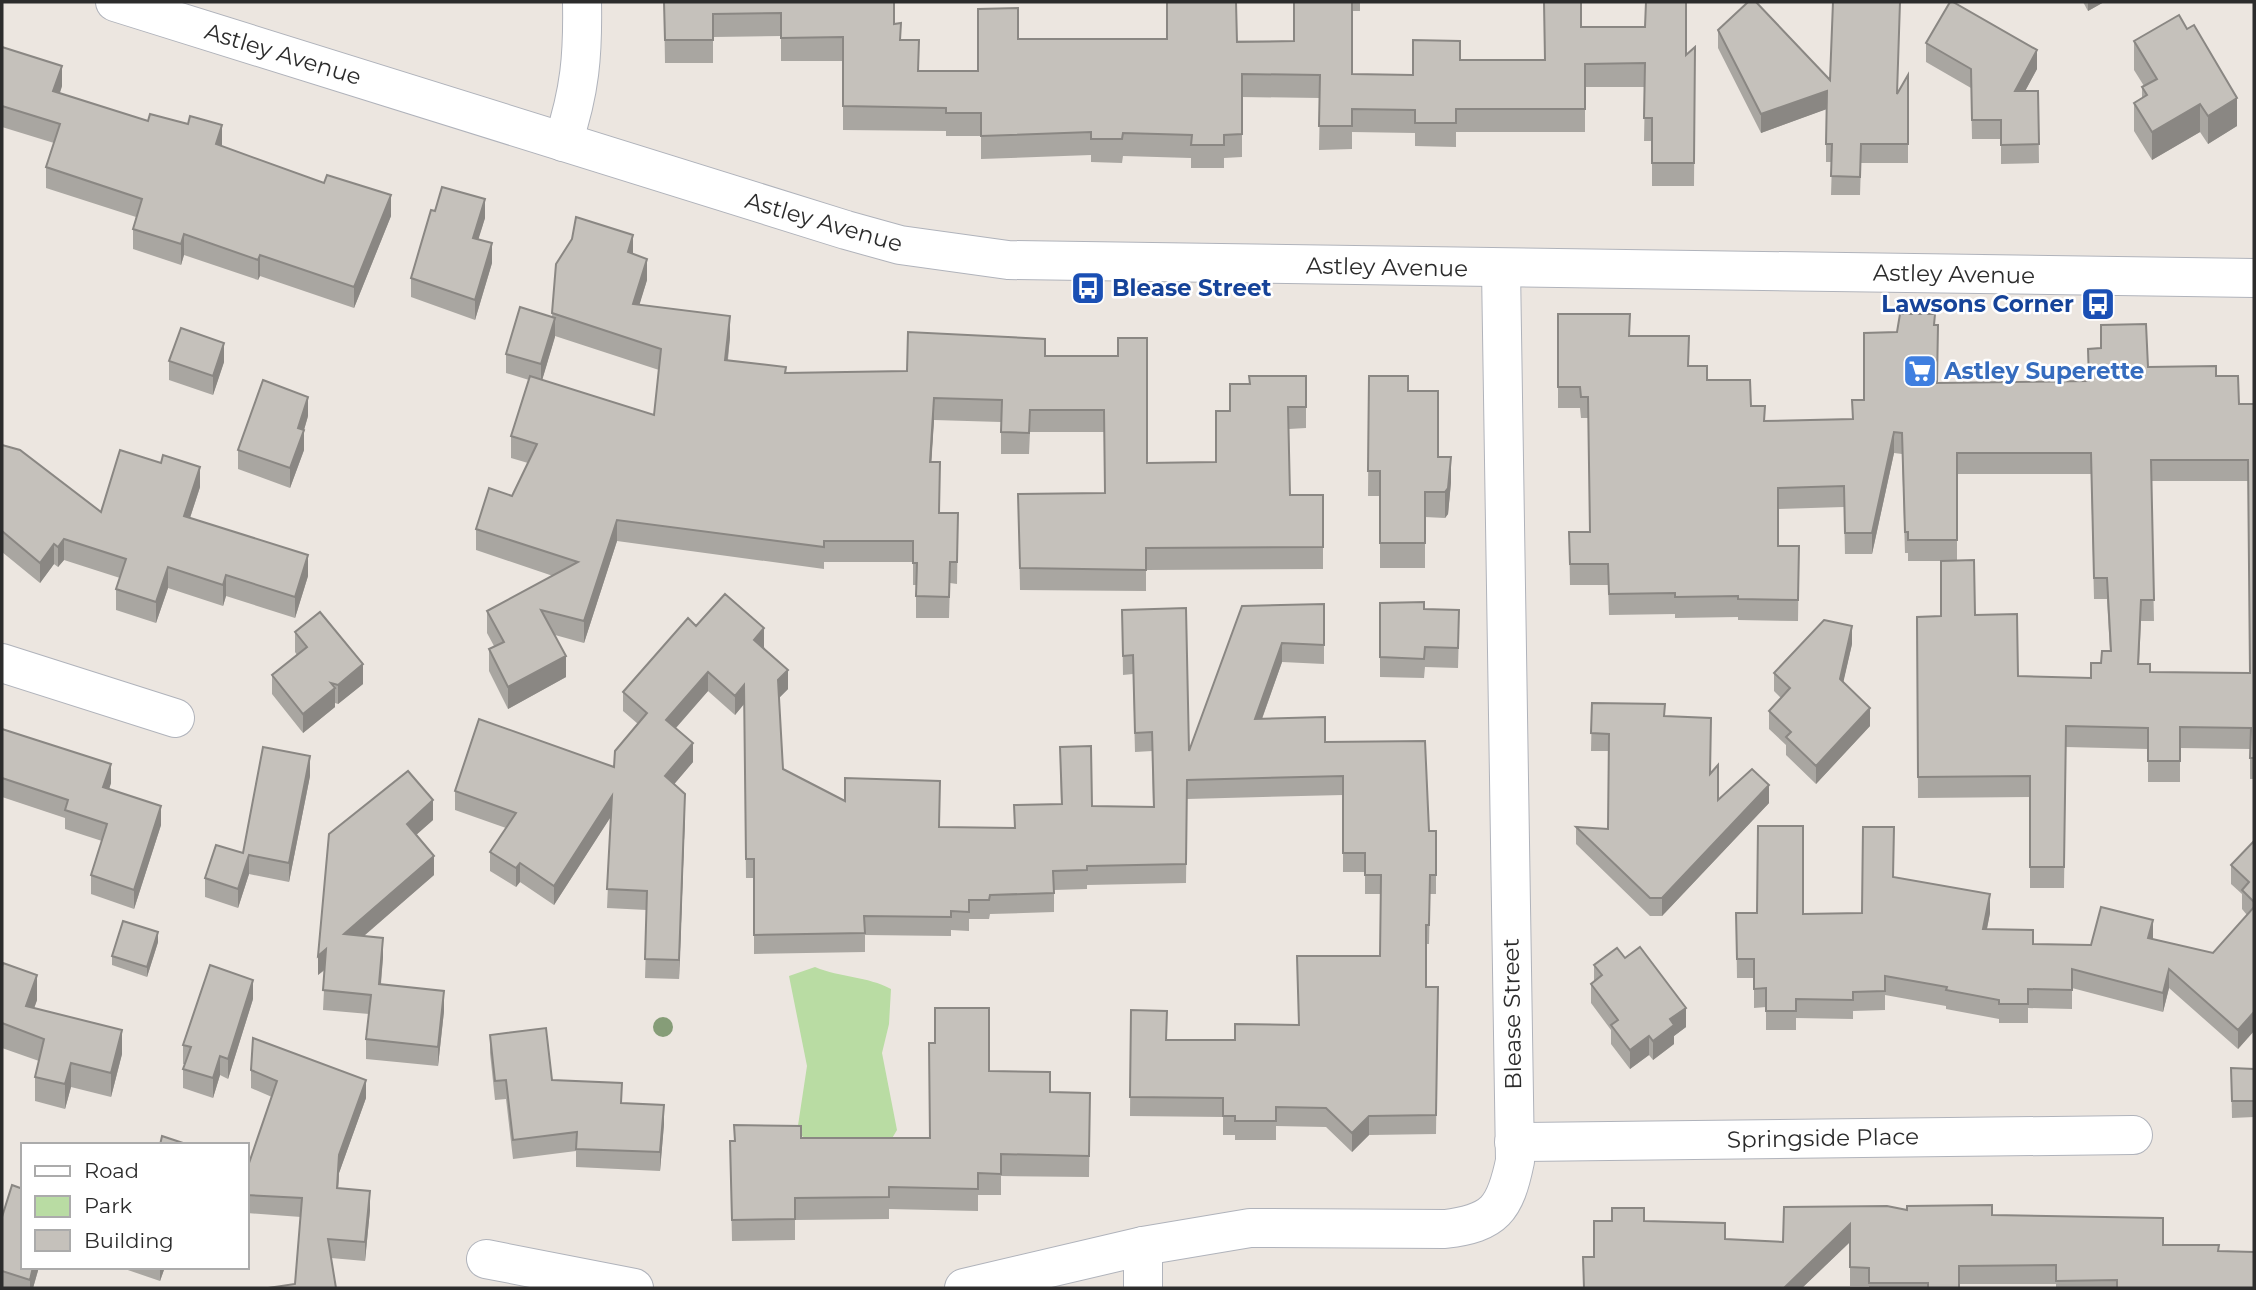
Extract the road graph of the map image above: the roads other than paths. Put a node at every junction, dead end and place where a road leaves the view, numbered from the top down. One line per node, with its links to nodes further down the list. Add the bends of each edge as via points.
1 (115, 2): 3 (street, Astley Avenue)
2 (582, 2): 3 (street, via 579,87)
3 (563, 142): 4 (street, Astley Avenue, via 860,234 958,254 1008,260)
4 (1501, 269): 5 (street, Astley Avenue); 9 (street, Blease Street)
5 (2248, 274)
6 (2, 663): 7 (street)
7 (175, 718)
8 (2133, 1135): 9 (street, Springside Place)
9 (1514, 1142): 10 (street, Blease Street, via 1515,1161 1506,1200 1481,1223 1446,1229 1250,1228)
10 (1143, 1246): 13 (street, Blease Street); 14 (street)
11 (486, 1259): 12 (street)
12 (634, 1288)
13 (964, 1288)
14 (1143, 1288)

